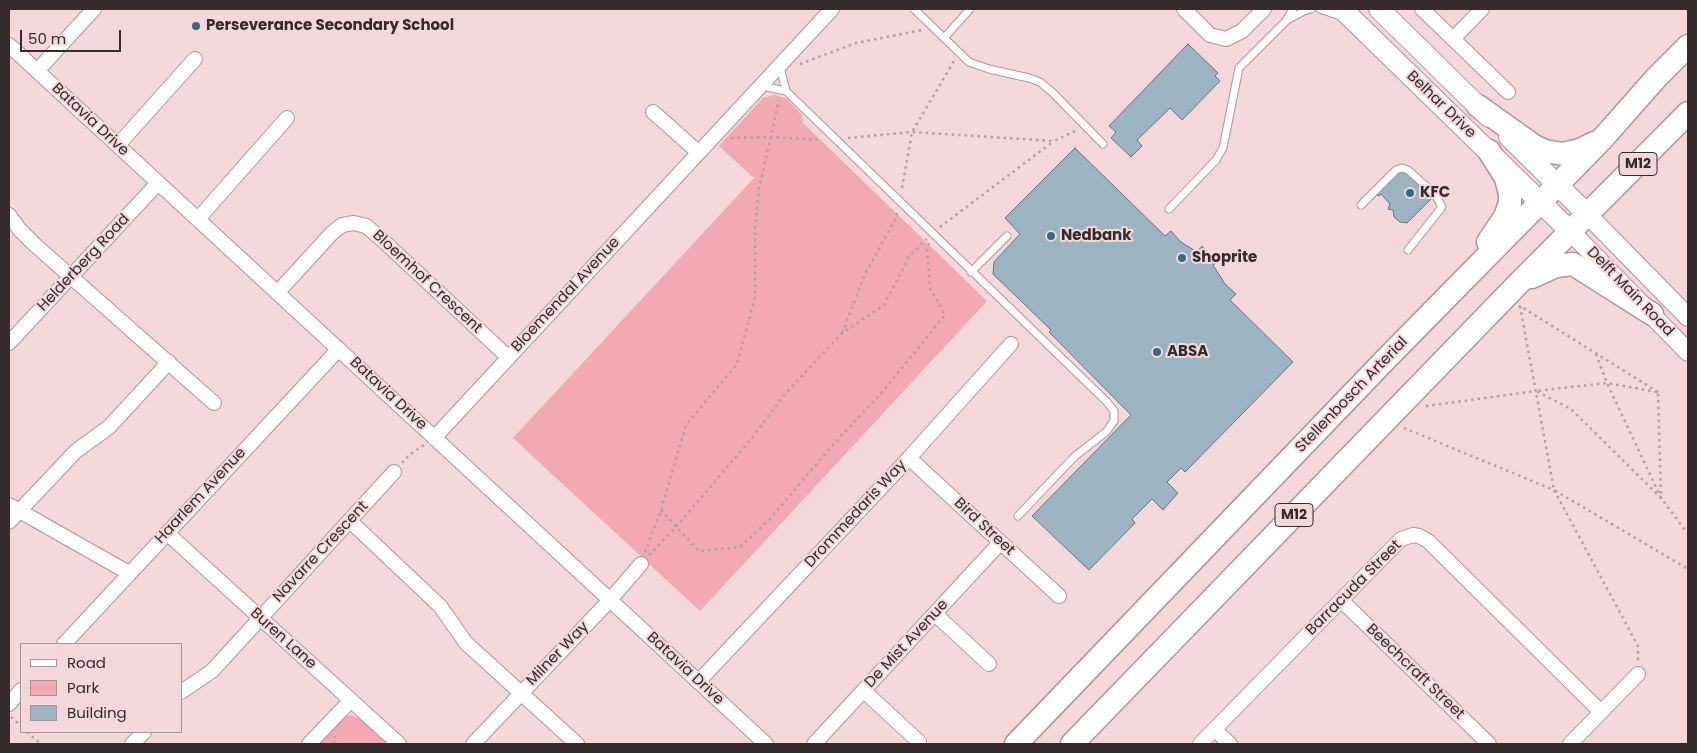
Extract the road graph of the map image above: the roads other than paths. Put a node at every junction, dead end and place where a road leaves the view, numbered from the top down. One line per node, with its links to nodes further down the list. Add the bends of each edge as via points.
1 (94, 9): 20 (street)
2 (832, 9): 21 (street, Bloemendal Avenue)
3 (914, 9): 15 (lane)
4 (970, 9): 15 (lane)
5 (1184, 9): 6 (street, via 1210,35 1226,38 1242,31)
6 (1264, 9)
7 (1293, 9): 14 (lane)
8 (1311, 9): 14 (lane)
9 (1320, 9): 13 (lane)
10 (1379, 9): 25 (main road, Belhar Drive)
11 (1422, 9): 16 (street)
12 (1482, 9): 16 (street)
13 (1348, 15): 32 (main road, Belhar Drive)
14 (1286, 21): 38 (lane, via 1239,68 1223,148 1216,160)
15 (944, 38): 30 (lane, via 977,66 1040,82)
16 (1454, 39): 24 (street)
17 (9, 44): 20 (street, Batavia Drive)
18 (1688, 46): 29 (main road, Stellenbosch Arterial / M12)
19 (195, 59): 31 (street)
20 (37, 71): 31 (street, Batavia Drive)
21 (781, 73): 22 (street, Bloemendal Avenue); 23 (lane)
22 (761, 86): 23 (lane); 33 (street, Bloemendal Avenue)
23 (786, 90): 45 (lane)
24 (1508, 92)
25 (1478, 106): 29 (main road, via 1534,146 1552,153 1569,153); 35 (main road, Belhar Drive)
26 (653, 112): 33 (street)
27 (1688, 113): 40 (main road, M12)
28 (287, 118): 41 (street)
29 (1603, 138): 35 (main road, Stellenbosch Arterial / M12)
30 (1103, 144)
31 (118, 145): 34 (street, Batavia Drive)
32 (1489, 151): 36 (main road, Belhar Drive); 49 (main road, via 1508,185 1510,203 1500,224)
33 (698, 152): 56 (street, Bloemendal Avenue)
34 (158, 183): 41 (street, Batavia Drive); 46 (street, Helderberg Road)
35 (1558, 185): 36 (main road, Stellenbosch Arterial / M12); 40 (main road, Belhar Drive)
36 (1540, 203): 42 (main road, Belhar Drive); 49 (main road, Stellenbosch Arterial / M12)
37 (1361, 206): 44 (lane, via 1396,170 1402,168 1435,194 1442,207)
38 (1169, 210)
39 (9, 215): 46 (street, via 29,239)
40 (1588, 215): 42 (main road, M12); 51 (street, Delft Main Road)
41 (198, 218): 48 (street, Batavia Drive)
42 (1571, 232): 47 (main road, M12); 50 (street, Delft Main Road)
43 (1006, 236): 45 (lane)
44 (1408, 250)
45 (971, 272): 63 (lane, via 1114,411 1114,421 1106,432 1074,457)
46 (71, 277): 52 (street, Helderberg Road); 57 (street)
47 (1516, 286): 50 (main road, via 1556,266 1572,264); 97 (main road, M12)
48 (277, 293): 54 (street, Batavia Drive); 56 (street, Bloemhof Crescent, via 332,233 342,225 354,222 366,226 378,236)
49 (1451, 294): 96 (main road, Stellenbosch Arterial / M12)
50 (1652, 314): 55 (street, Delft Main Road)
51 (1688, 317)
52 (9, 343)
53 (1011, 344): 60 (street, Drommedaris Way)
54 (339, 349): 59 (street, Batavia Drive); 66 (street, Haarlem Avenue)
55 (1688, 352)
56 (508, 357): 59 (street, Bloemendal Avenue)
57 (168, 362): 58 (street); 62 (street, via 109,427 76,451)
58 (214, 403)
59 (434, 438): 71 (street, Batavia Drive)
60 (909, 458): 67 (street, Bird Street); 78 (street, Drommedaris Way)
61 (394, 472): 64 (street, Navarre Crescent)
62 (14, 508): 65 (street); 69 (street)
63 (1018, 516)
64 (350, 521): 74 (street, Navarre Crescent); 82 (street, via 440,606 466,643)
65 (9, 522)
66 (167, 533): 69 (street, Haarlem Avenue); 74 (street, Buren Lane)
67 (1000, 543): 70 (street, Bird Street); 73 (street, De Mist Avenue)
68 (641, 564): 71 (street, Milner Way)
69 (129, 573): 75 (street, Haarlem Avenue)
70 (1059, 596)
71 (610, 600): 78 (street, Batavia Drive); 82 (street, Milner Way)
72 (1341, 600): 85 (street, Barracuda Street, via 1401,539 1419,536 1428,541); 86 (street, Barracuda Street); 100 (street, Beechcraft Street)
73 (935, 614): 76 (street); 81 (street, De Mist Avenue)
74 (260, 618): 80 (street, Navarre Crescent, via 212,671); 83 (street, Buren Lane)
75 (65, 643)
76 (989, 664)
77 (1638, 674): 85 (street)
78 (698, 682): 94 (street, Batavia Drive)
79 (20, 691): 84 (street)
80 (182, 691)
81 (864, 691): 88 (street); 95 (street, De Mist Avenue)
82 (521, 693): 92 (street, Milner Way); 93 (street)
83 (351, 700): 90 (street); 91 (street, Buren Lane)
84 (9, 704)
85 (1601, 712): 101 (street)
86 (1215, 730): 98 (street, Barracuda Street); 99 (street)
87 (143, 733): 89 (street)
88 (919, 742)
89 (132, 744)
90 (309, 744)
91 (399, 744)
92 (473, 744)
93 (578, 744)
94 (766, 744)
95 (814, 744)
96 (1016, 744)
97 (1072, 744)
98 (1200, 744)
99 (1230, 744)
100 (1489, 744)
101 (1570, 744)

